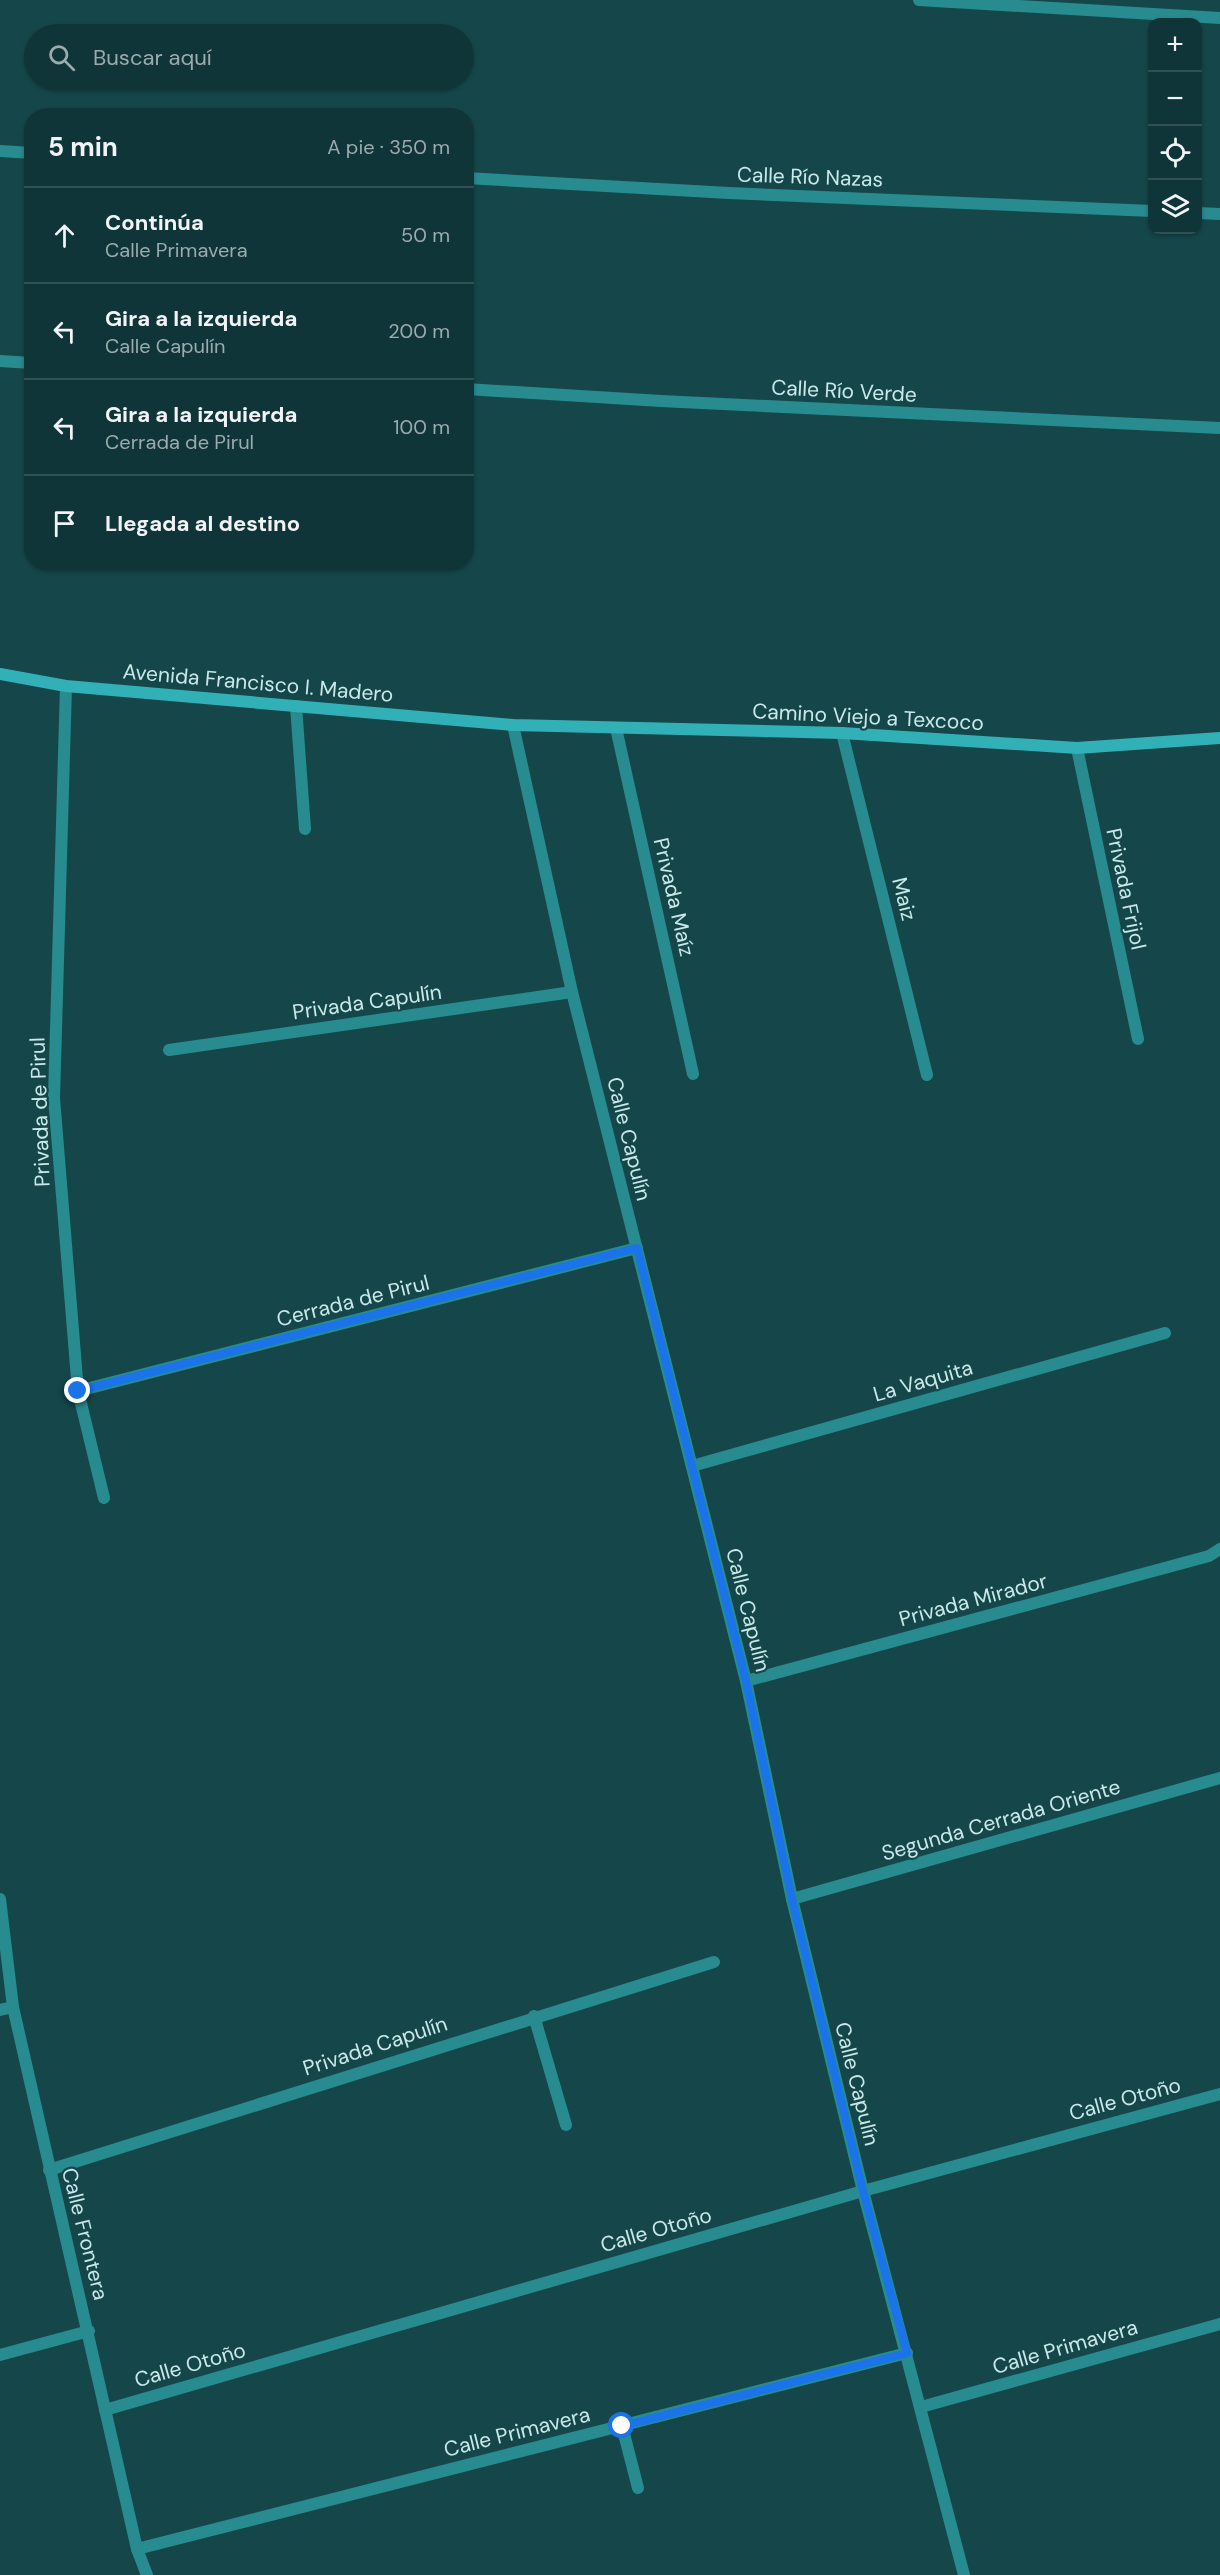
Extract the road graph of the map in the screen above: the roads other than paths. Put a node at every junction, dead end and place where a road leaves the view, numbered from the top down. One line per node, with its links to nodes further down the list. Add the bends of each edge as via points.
1 (920, 0): 2 (street)
2 (1220, 18)
3 (0, 151): 4 (street)
4 (24, 152)
5 (474, 178): 6 (street, Calle Río Nazas)
6 (1148, 211)
7 (1202, 213): 8 (street)
8 (1220, 214)
9 (0, 361): 10 (street)
10 (24, 362)
11 (474, 389): 12 (street, Calle Río Verde)
12 (1220, 428)
13 (0, 674): 14 (main road, Avenida Francisco I. Madero)
14 (66, 686): 15 (main road, Avenida Francisco I. Madero); 29 (street, Privada de Pirul, via 54,1098)
15 (296, 705): 16 (main road, Avenida Francisco I. Madero); 21 (street)
16 (513, 725): 17 (main road, Camino Viejo a Texcoco); 22 (street, Calle Capulín)
17 (616, 728): 18 (main road, Camino Viejo a Texcoco); 25 (street, Privada Maíz)
18 (843, 733): 20 (main road, Camino Viejo a Texcoco); 26 (street, Maiz)
19 (1220, 738): 20 (main road, Camino Viejo a Texcoco)
20 (1077, 748): 23 (street, Privada Frijol)
21 (304, 828)
22 (572, 992): 24 (street, Privada Capulín); 27 (street, Calle Capulín)
23 (1137, 1039)
24 (169, 1050)
25 (693, 1074)
26 (927, 1075)
27 (637, 1248): 29 (street, Cerrada de Pirul); 30 (street, Calle Capulín)
28 (1165, 1333): 30 (street, La Vaquita)
29 (78, 1391): 31 (street, Privada de Pirul)
30 (692, 1466): 33 (street, Calle Capulín)
31 (104, 1498)
32 (1215, 1552): 33 (street, Privada Mirador)
33 (746, 1681): 36 (street, Calle Capulín)
34 (1220, 1778): 36 (street, Segunda Cerrada Oriente)
35 (0, 1899): 38 (street, Calle Frontera)
36 (792, 1899): 44 (street, Calle Capulín)
37 (714, 1962): 40 (street, Privada Capulín)
38 (13, 2007): 39 (street); 43 (street, Calle Frontera)
39 (0, 2010)
40 (534, 2016): 42 (street); 43 (street, Privada Capulín)
41 (1220, 2094): 44 (street, Calle Otoño)
42 (566, 2125)
43 (49, 2170): 46 (street, Calle Frontera)
44 (863, 2191): 47 (street, Calle Capulín); 50 (street, Calle Otoño)
45 (1220, 2324): 49 (street, Calle Primavera)
46 (89, 2331): 48 (street); 50 (street, Calle Frontera)
47 (907, 2353): 49 (street, Calle Capulín); 51 (street, Calle Primavera)
48 (0, 2355)
49 (921, 2407): 55 (street, Calle Capulín)
50 (105, 2410): 53 (street, Calle Frontera)
51 (622, 2426): 52 (street); 53 (street, Calle Primavera)
52 (639, 2488)
53 (137, 2549): 54 (street, Calle Frontera)
54 (144, 2574)
55 (964, 2575)

